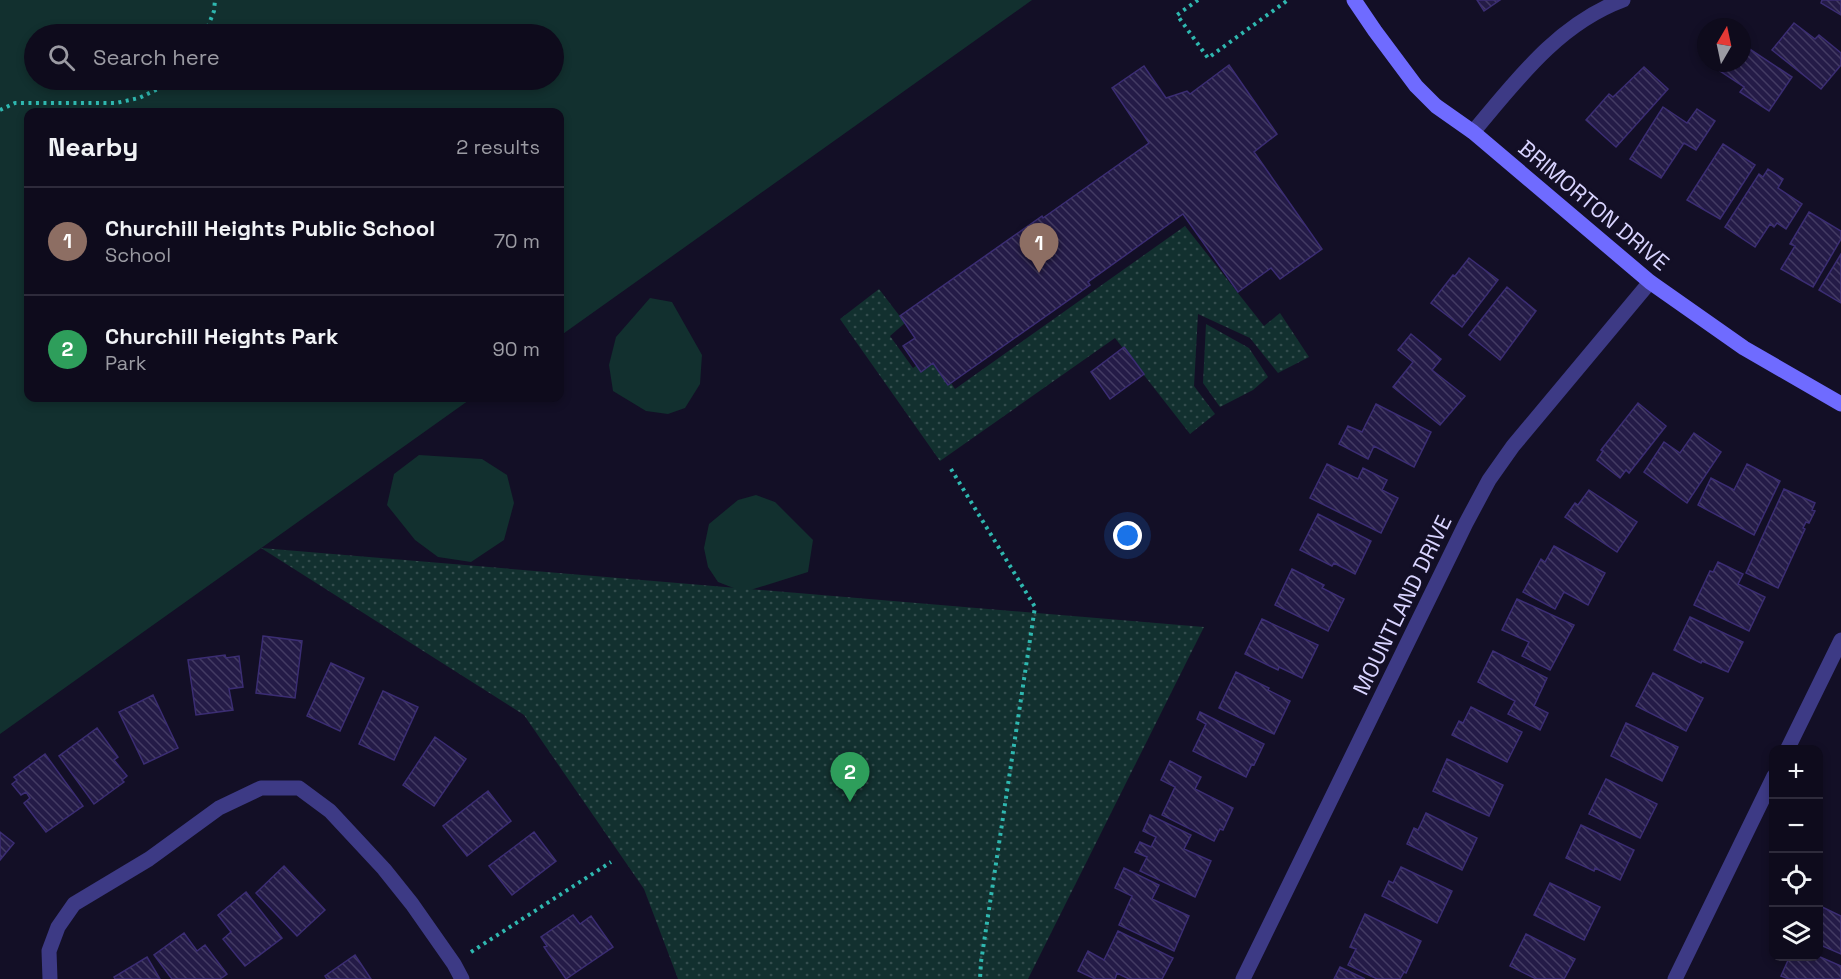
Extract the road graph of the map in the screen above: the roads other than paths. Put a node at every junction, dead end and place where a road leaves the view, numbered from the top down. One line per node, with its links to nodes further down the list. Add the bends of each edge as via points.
1 (1354, 0): 3 (street, BRIMORTON DRIVE, via 1416,86 1436,106)
2 (1623, 0): 3 (street, via 1559,36)
3 (1473, 132): 4 (street, BRIMORTON DRIVE)
4 (1650, 282): 5 (street, BRIMORTON DRIVE, via 1744,348); 11 (street, MOUNTLAND DRIVE, via 1489,480)
5 (1841, 404)
6 (1841, 640): 7 (street)
7 (1789, 745)
8 (1769, 784): 12 (street)
9 (50, 979): 10 (street, via 50,951 58,927 74,904 149,859 219,808 261,788 299,788 330,811 412,904)
10 (462, 979)
11 (1244, 979)
12 (1675, 979)

